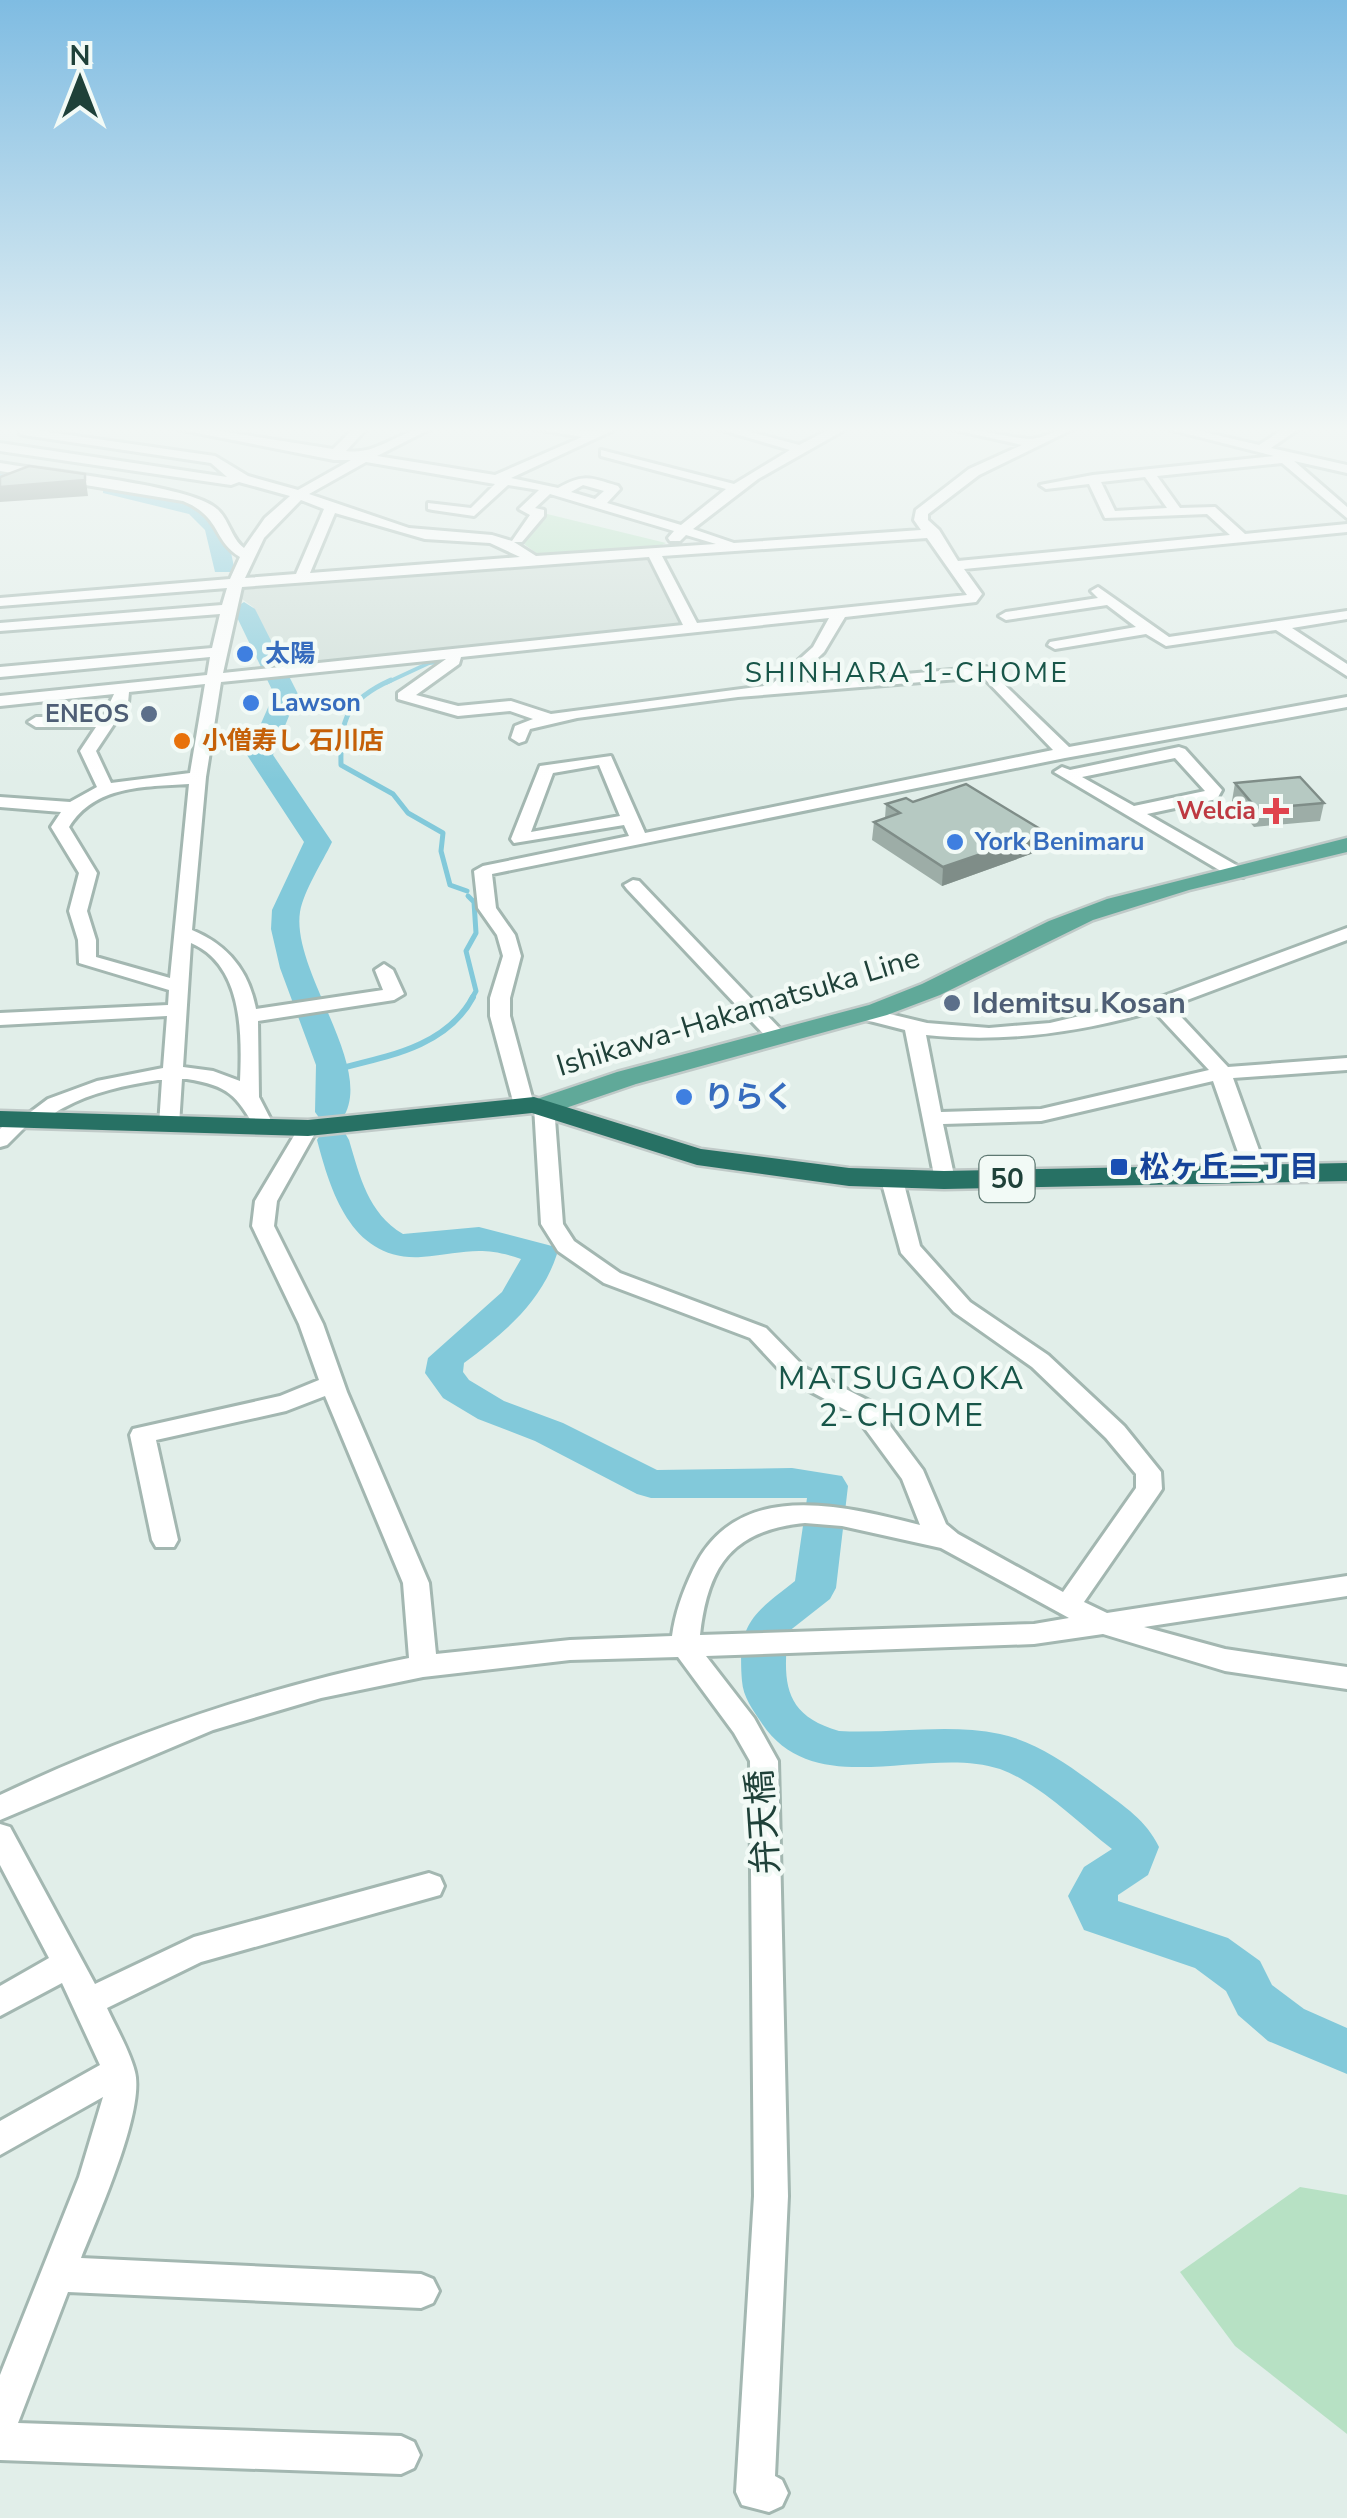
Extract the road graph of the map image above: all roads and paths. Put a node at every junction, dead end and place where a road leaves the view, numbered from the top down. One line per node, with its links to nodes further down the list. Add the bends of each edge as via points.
1 (232, 546): 12 (street)
2 (252, 546): 12 (street)
3 (315, 546): 15 (street)
4 (508, 546): 13 (street)
5 (668, 546): 11 (street)
6 (731, 546): 10 (street)
7 (759, 546): 10 (street)
8 (942, 546): 14 (street)
9 (1174, 546): 14 (street)
10 (736, 547): 11 (street)
11 (660, 553): 13 (street); 24 (street)
12 (246, 555): 16 (street)
13 (534, 561): 15 (street)
14 (956, 566): 19 (street, via 972,599)
15 (302, 578): 16 (street)
16 (234, 584): 17 (street); 18 (street)
17 (0, 602)
18 (228, 609): 27 (street); 29 (street)
19 (839, 614): 24 (street); 34 (street, via 819,648)
20 (1347, 614): 22 (street)
21 (1006, 616): 25 (street, via 1104,595)
22 (1278, 625): 25 (street, via 1166,642); 30 (street)
23 (0, 627): 27 (street)
24 (692, 629): 28 (street)
25 (1149, 629): 26 (street)
26 (1055, 646)
27 (93, 651): 29 (street); 31 (street); 35 (street)
28 (453, 654): 32 (street); 38 (street, via 446,669 404,696 458,710 511,706)
29 (218, 655): 32 (street)
30 (1347, 671)
31 (0, 672)
32 (213, 680): 33 (street); 45 (street)
33 (122, 689): 35 (street); 40 (street, via 120,704)
34 (774, 690): 38 (street); 42 (street, via 986,672)
35 (91, 692): 36 (street)
36 (0, 701)
37 (1347, 702): 42 (street)
38 (549, 719): 41 (street, via 523,726)
39 (36, 722): 40 (street)
40 (105, 722): 46 (street, via 88,751)
41 (520, 738)
42 (1065, 753): 43 (street)
43 (1039, 759): 44 (street); 51 (street)
44 (1066, 775): 49 (street); 49 (street, via 1179,752 1214,790)
45 (196, 778): 46 (street); 55 (street)
46 (104, 787): 48 (street)
47 (0, 802): 48 (street)
48 (76, 808): 58 (street, via 60,828 88,874 78,911 86,959)
49 (1130, 812): 53 (street)
50 (630, 819): 50 (street, via 605,759 546,770 520,839); 51 (street)
51 (639, 840): 70 (street, via 483,871 487,908 512,956 500,1016)
52 (1347, 845): 53 (main road, Ishikawa-Hakamatsuka Line)
53 (1237, 873): 61 (main road, Ishikawa-Hakamatsuka Line, via 1086,915 924,994)
54 (633, 885): 65 (street)
55 (182, 932): 58 (street); 62 (street, via 206,939 236,976)
56 (1347, 934): 59 (street)
57 (384, 970): 62 (street, via 394,994)
58 (179, 988): 60 (street)
59 (1158, 1006): 64 (street, via 1034,1033); 68 (street)
60 (178, 1010): 63 (street); 67 (street)
61 (865, 1014): 64 (street); 65 (main road, Ishikawa-Hakamatsuka Line)
62 (251, 1016): 69 (street)
63 (0, 1019)
64 (914, 1026): 71 (street)
65 (778, 1037): 70 (main road, Ishikawa-Hakamatsuka Line)
66 (1347, 1064): 68 (street)
67 (173, 1071): 69 (street); 72 (street, via 104,1084); 73 (street)
68 (1223, 1073): 71 (street, via 1041,1115); 78 (street)
69 (250, 1096): 74 (street)
70 (534, 1105): 75 (highway, 50); 79 (highway, 50, via 698,1157); 83 (street, via 552,1224 566,1246 612,1278 758,1333 797,1374 864,1409 914,1476 935,1529)
71 (933, 1118): 80 (street)
72 (18, 1119): 73 (highway, 50); 76 (street)
73 (169, 1125): 74 (highway, 50)
74 (265, 1128): 75 (highway, 50)
75 (308, 1128): 81 (street, via 262,1213 268,1242 312,1324)
76 (0, 1141)
77 (1346, 1174): 78 (highway, 50)
78 (1257, 1175): 80 (highway, 50)
79 (892, 1180): 80 (highway, 50); 85 (street, via 909,1248 962,1306 1040,1361 1148,1472 1149,1489)
80 (944, 1180)
81 (332, 1384): 82 (street, via 286,1403 142,1435); 88 (street, via 416,1583)
82 (165, 1540)
83 (949, 1541): 85 (street); 87 (street, via 808,1514 753,1520 718,1546 704,1569)
84 (1347, 1586): 86 (street)
85 (1066, 1606): 86 (street)
86 (1108, 1625): 87 (street); 89 (street, via 1254,1667)
87 (687, 1648): 88 (street, via 553,1651); 103 (street, 弁天橋, via 764,1761 772,2196 755,2492)
88 (423, 1666): 90 (street, via 206,1721)
89 (1347, 1678)
90 (0, 1808)
91 (0, 1836): 93 (street)
92 (429, 1886): 95 (street, via 194,1950)
93 (67, 1964): 94 (street); 95 (street)
94 (0, 2002)
95 (88, 2002): 96 (street)
96 (119, 2070): 97 (street); 98 (street, via 117,2116)
97 (0, 2139)
98 (55, 2274): 99 (street); 100 (street)
99 (422, 2292)
100 (0, 2421)
101 (0, 2440): 102 (street)
102 (401, 2455)
103 (769, 2494)

